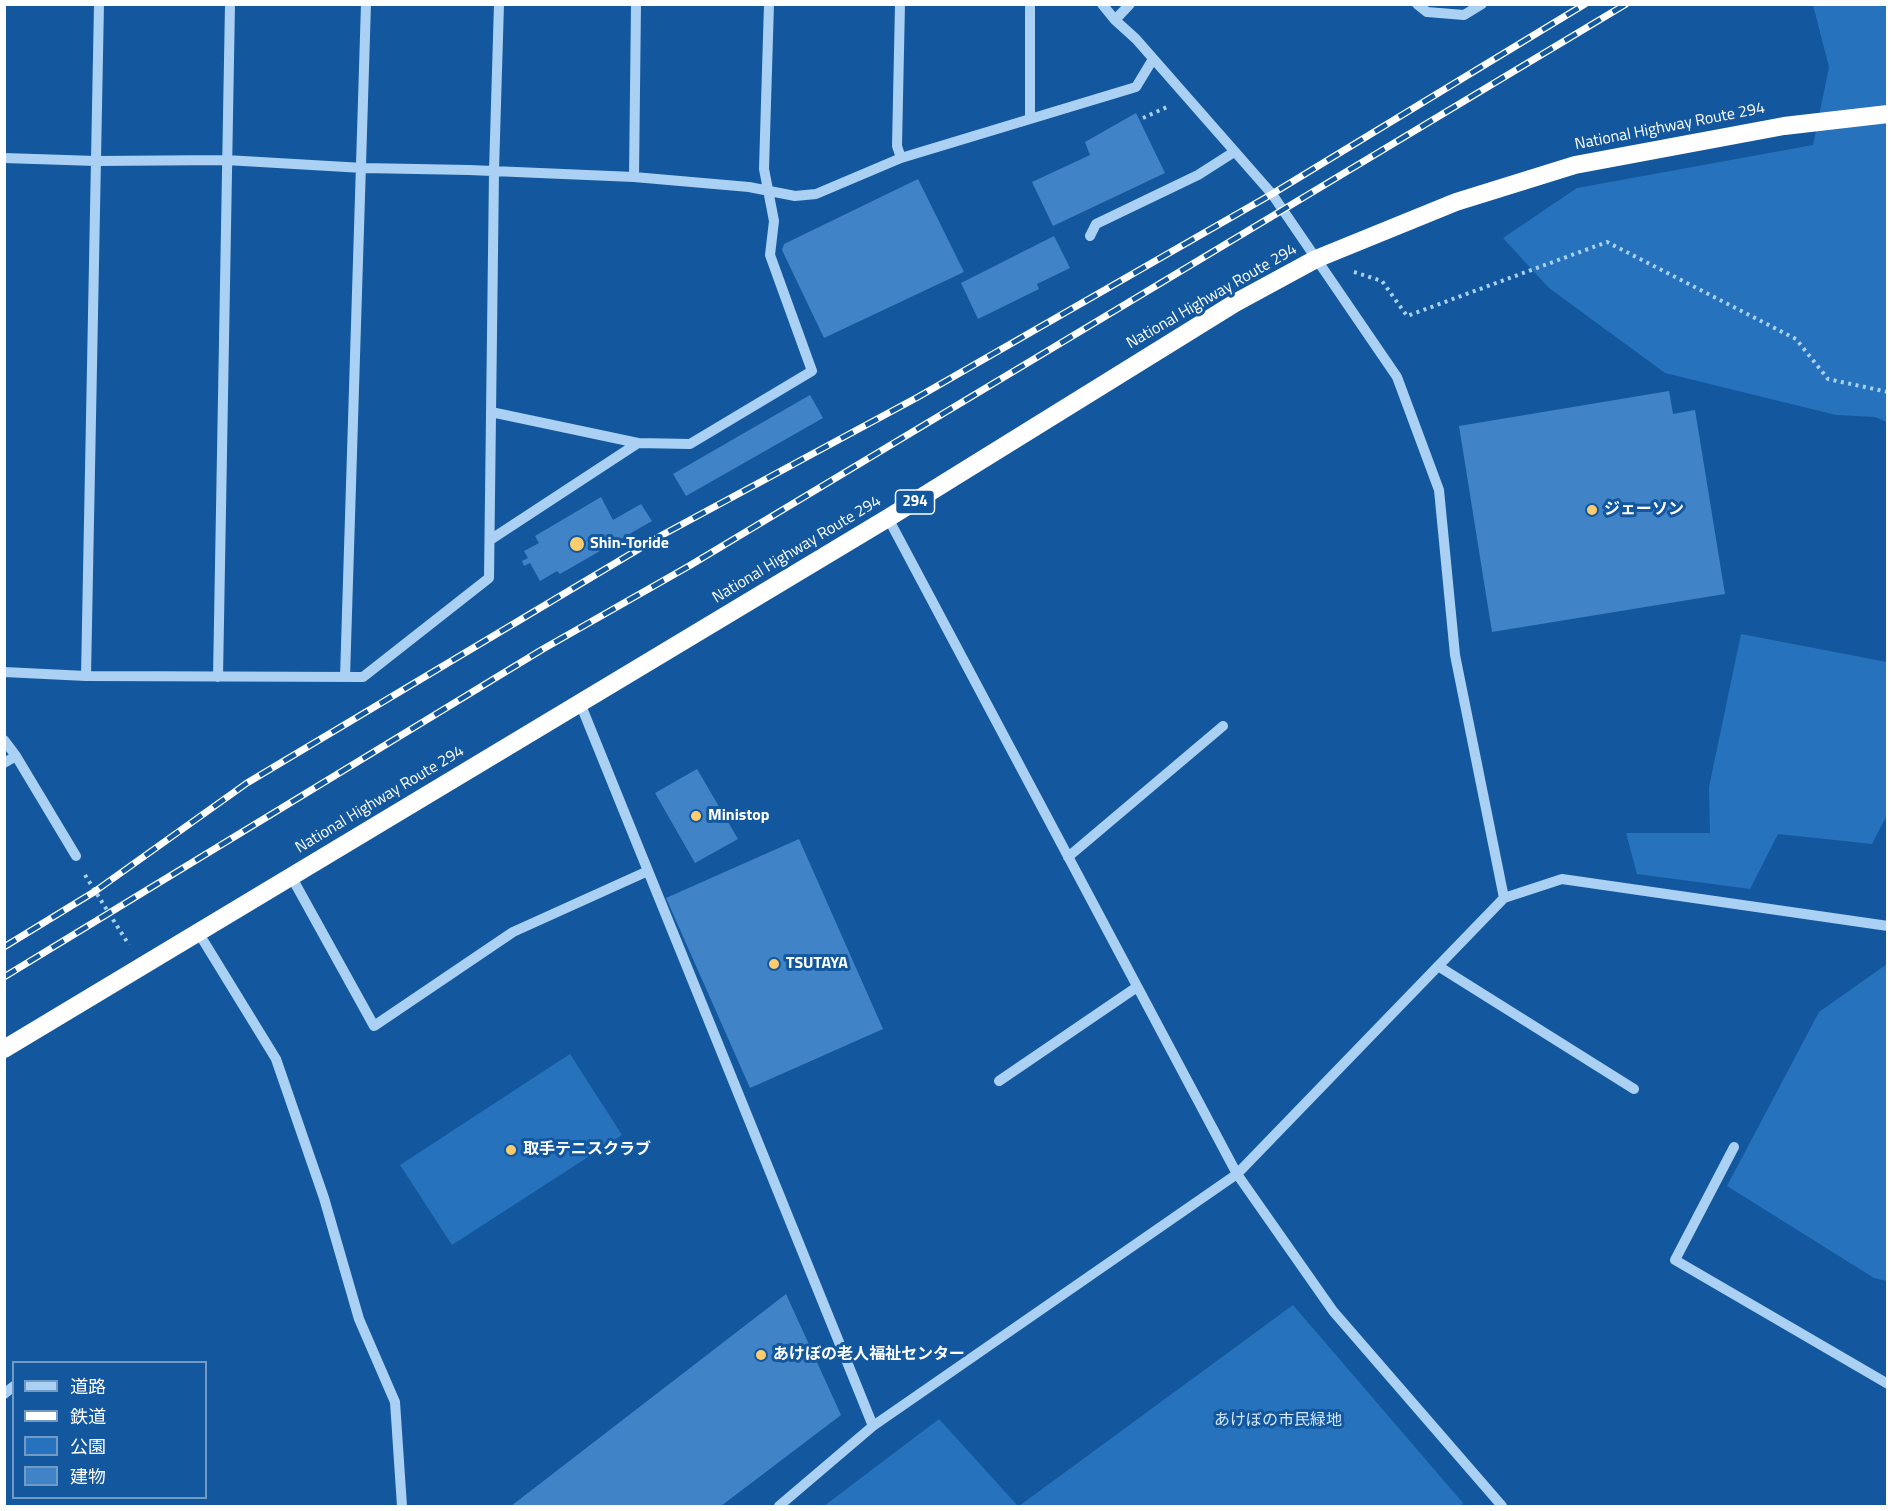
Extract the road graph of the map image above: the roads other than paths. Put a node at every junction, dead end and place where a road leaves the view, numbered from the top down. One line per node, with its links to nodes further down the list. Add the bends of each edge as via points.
1 (99, 4): 21 (street)
2 (230, 4): 20 (street)
3 (366, 4): 22 (street)
4 (499, 4): 23 (street)
5 (636, 4): 24 (street)
6 (769, 4): 25 (street, via 764,169)
7 (900, 4): 19 (street, via 897,146)
8 (1030, 4): 16 (street)
9 (1102, 4): 13 (street)
10 (1130, 4): 13 (street)
11 (1418, 4): 12 (street, via 1428,12 1464,15)
12 (1482, 4)
13 (1115, 20): 14 (street)
14 (1153, 59): 16 (street, via 1136,87); 17 (street)
15 (1887, 114): 27 (highway, National Highway Route 294 / 294, via 1784,126 1575,165 1456,202)
16 (1030, 119): 19 (street)
17 (1234, 152): 26 (street, via 1198,175 1096,224); 27 (street, via 1272,194)
18 (4, 158): 21 (street)
19 (901, 158): 25 (street, via 816,194 795,196)
20 (226, 160): 21 (street); 22 (street); 34 (street)
21 (96, 161): 33 (street)
22 (363, 168): 23 (street); 35 (street)
23 (494, 171): 24 (street); 28 (street)
24 (634, 177): 25 (street)
25 (768, 191): 29 (street, via 774,221 770,255 812,371 690,444)
26 (1090, 236)
27 (1316, 259): 30 (highway, National Highway Route 294 / 294, via 1235,303); 45 (street, via 1396,377 1438,490 1455,655)
28 (491, 412): 29 (street); 31 (street)
29 (638, 443): 31 (street)
30 (888, 518): 36 (highway, National Highway Route 294 / 294); 42 (street)
31 (490, 540): 35 (street, via 489,578 363,677)
32 (4, 672): 33 (street)
33 (86, 676): 34 (street)
34 (218, 677): 35 (street)
35 (345, 677)
36 (580, 703): 43 (street); 44 (highway, National Highway Route 294 / 294)
37 (1223, 726): 42 (street)
38 (4, 740): 39 (street)
39 (16, 756): 40 (street); 41 (street)
40 (4, 763)
41 (76, 856)
42 (1068, 857): 49 (street)
43 (648, 871): 44 (street, via 513,932 374,1026); 56 (street)
44 (291, 876): 47 (highway, National Highway Route 294 / 294)
45 (1504, 898): 46 (street, via 1562,879); 48 (street)
46 (1887, 926)
47 (198, 932): 50 (highway, National Highway Route 294 / 294); 57 (street, via 276,1059 324,1198 359,1319 394,1402)
48 (1438, 966): 52 (street); 54 (street)
49 (1137, 987): 51 (street); 54 (street)
50 (4, 1049)
51 (999, 1081)
52 (1634, 1089)
53 (1734, 1147): 55 (street, via 1675,1260)
54 (1237, 1174): 56 (street); 59 (street, via 1333,1311)
55 (1887, 1384)
56 (873, 1426): 58 (street)
57 (402, 1506)
58 (779, 1506)
59 (1502, 1506)

